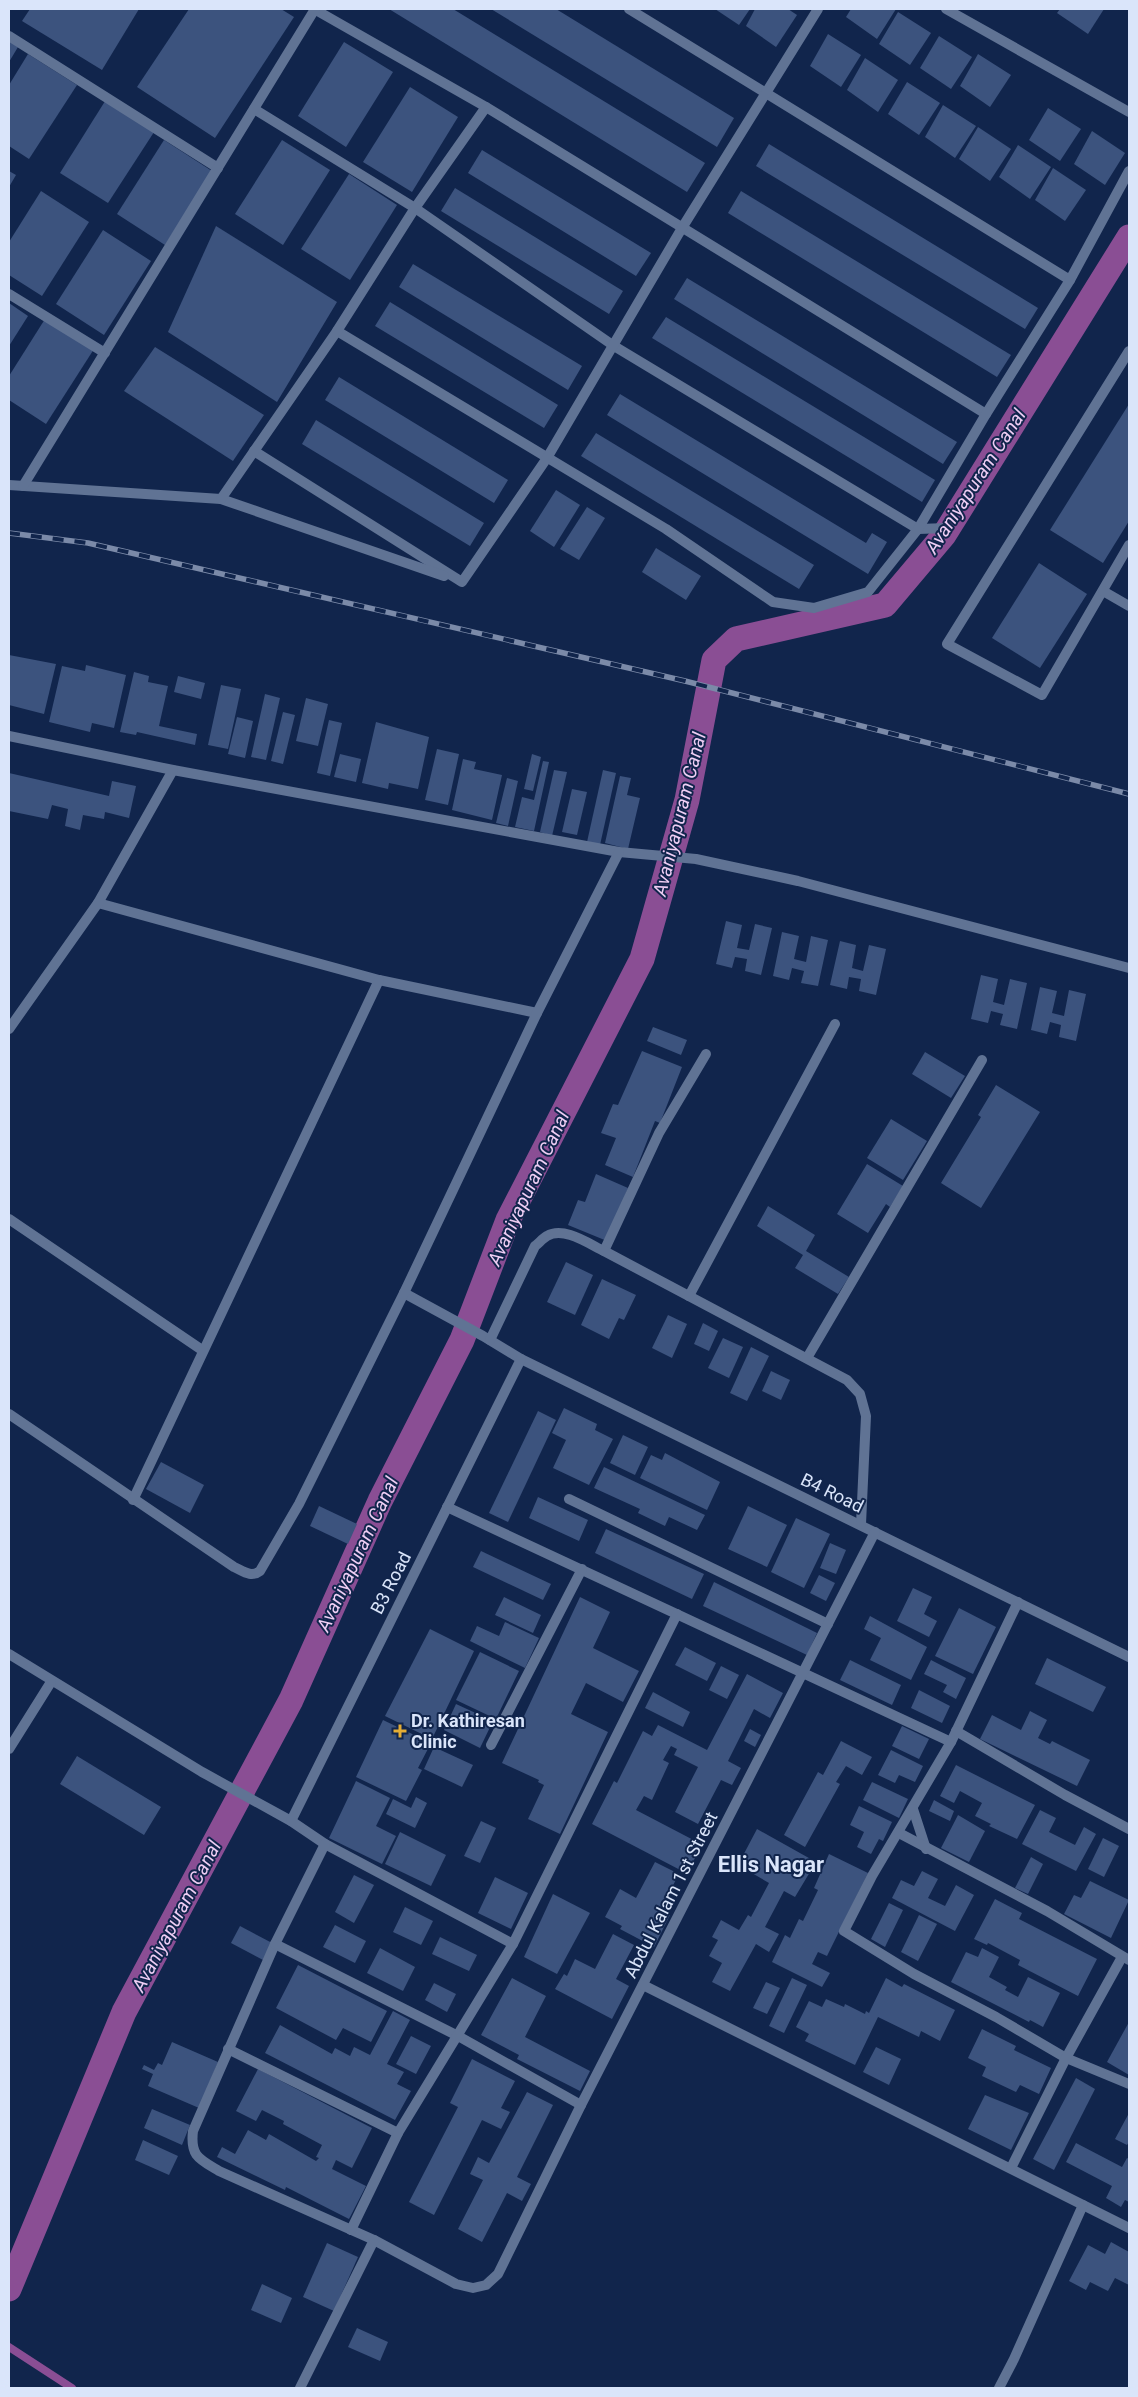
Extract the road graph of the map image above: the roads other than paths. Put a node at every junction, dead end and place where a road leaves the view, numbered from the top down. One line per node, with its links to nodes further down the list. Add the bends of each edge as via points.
1 (314, 9): 7 (street); 8 (street)
2 (629, 9): 6 (street)
3 (818, 9): 6 (street)
4 (946, 9): 9 (street)
5 (9, 36): 10 (street)
6 (766, 93): 13 (street); 14 (street)
7 (486, 107): 12 (street); 13 (street)
8 (254, 109): 10 (street); 12 (street)
9 (1129, 112)
10 (218, 168): 19 (street)
11 (1129, 171): 14 (street)
12 (415, 208): 16 (street); 17 (street)
13 (682, 228): 17 (street); 20 (street)
14 (1070, 280): 20 (street)
15 (9, 294): 19 (street)
16 (337, 331): 21 (street); 22 (street)
17 (614, 346): 22 (street); 26 (street)
18 (1129, 351): 30 (street, via 947,644 1042,695)
19 (105, 353): 24 (street)
20 (986, 414): 26 (street)
21 (254, 451): 25 (street); 29 (street)
22 (548, 458): 26 (street, via 666,529 773,602 814,608 868,592); 29 (street)
23 (9, 486): 24 (street)
24 (23, 486): 25 (street)
25 (221, 499): 29 (street)
26 (918, 528): 27 (street)
27 (948, 528)
28 (1129, 545): 30 (street)
29 (462, 582)
30 (1103, 591): 31 (street)
31 (1129, 606)
32 (9, 736): 33 (street)
33 (173, 770): 34 (street); 35 (street)
34 (619, 852): 36 (street, via 696,858 798,881); 38 (street)
35 (98, 903): 37 (street); 40 (street)
36 (1129, 968)
37 (379, 980): 38 (street); 48 (street)
38 (536, 1013): 45 (street)
39 (835, 1024): 46 (street)
40 (9, 1029)
41 (706, 1054): 44 (street, via 659,1133)
42 (982, 1060): 49 (street)
43 (9, 1219): 48 (street)
44 (604, 1251): 46 (street); 47 (street, via 575,1237 560,1233 548,1235 535,1246)
45 (404, 1293): 47 (street, B4 Road); 53 (street, via 299,1504 267,1562 256,1574 234,1567)
46 (689, 1296): 49 (street)
47 (487, 1338): 50 (street, B4 Road)
48 (202, 1350): 53 (street)
49 (807, 1358): 55 (street, via 848,1380 860,1394 866,1416)
50 (521, 1359): 54 (street, B3 Road); 55 (street, B4 Road)
51 (9, 1414): 53 (street)
52 (569, 1499): 60 (street)
53 (133, 1500)
54 (447, 1507): 57 (street); 70 (street, B3 Road)
55 (860, 1524): 56 (street, B4 Road)
56 (875, 1532): 58 (street, B4 Road); 60 (street, Abdul Kalam 1st Street)
57 (582, 1568): 59 (street); 67 (street)
58 (1018, 1602): 62 (street, B4 Road); 65 (street)
59 (677, 1614): 63 (street); 76 (street)
60 (828, 1624): 63 (street, Abdul Kalam 1st Street)
61 (9, 1654): 64 (street)
62 (1129, 1657)
63 (803, 1673): 66 (street); 78 (street, Abdul Kalam 1st Street)
64 (51, 1682): 68 (street); 70 (street, via 202,1772)
65 (956, 1731): 66 (street); 71 (street)
66 (951, 1742): 69 (street)
67 (492, 1745)
68 (9, 1749)
69 (913, 1809): 72 (street); 74 (street)
70 (291, 1820): 73 (street)
71 (1129, 1829)
72 (899, 1833): 74 (street); 81 (street, via 872,1876 844,1931 914,1974)
73 (325, 1844): 75 (street); 76 (street)
74 (926, 1849): 77 (street, via 1047,1911)
75 (275, 1944): 79 (street); 80 (street)
76 (513, 1944): 79 (street)
77 (1126, 1959): 81 (street)
78 (643, 1985): 83 (street, Abdul Kalam 1st Street); 85 (street)
79 (458, 2036): 83 (street); 84 (street)
80 (228, 2050): 84 (street); 88 (street, via 193,2131 191,2144 196,2156 218,2171)
81 (1066, 2058): 82 (street); 85 (street)
82 (1129, 2084)
83 (581, 2106): 89 (street, Abdul Kalam 1st Street, via 498,2274 486,2285 473,2288 456,2284)
84 (398, 2133): 88 (street)
85 (1011, 2168): 86 (street)
86 (1083, 2204): 87 (street); 91 (street)
87 (1129, 2228)
88 (350, 2230): 89 (street)
89 (374, 2240): 90 (street)
90 (300, 2388)
91 (999, 2388)

